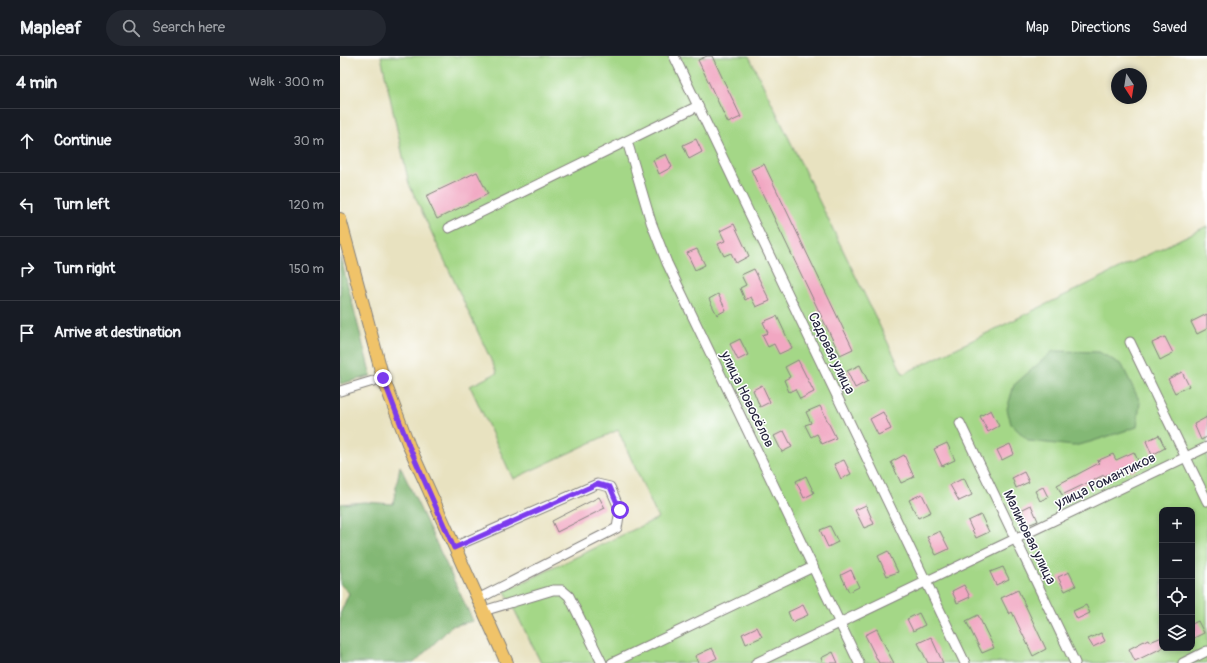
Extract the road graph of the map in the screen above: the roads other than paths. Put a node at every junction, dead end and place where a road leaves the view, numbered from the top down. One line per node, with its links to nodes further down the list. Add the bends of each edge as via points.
1 (674, 56): 2 (street, Садовая улица)
2 (698, 106): 3 (street); 16 (street, Садовая улица)
3 (627, 141): 5 (street); 15 (street, улица Новосёлов, via 651,222 667,263)
4 (340, 219): 7 (main road)
5 (449, 228)
6 (1130, 342): 11 (street)
7 (383, 378): 8 (street); 14 (main road, via 409,446)
8 (340, 391)
9 (960, 423): 13 (street, Малиновая улица)
10 (1207, 447): 11 (street, улица Романтиков)
11 (1186, 457): 12 (street); 13 (street, улица Романтиков)
12 (1207, 500)
13 (1015, 539): 16 (street, улица Романтиков); 27 (street, Малиновая улица)
14 (454, 548): 17 (main road); 17 (street, via 597,484 610,487 620,510 617,528)
15 (813, 567): 19 (street, улица Новосёлов); 23 (street)
16 (926, 582): 19 (street, улица Романтиков); 26 (street, Садовая улица)
17 (478, 599): 18 (main road)
18 (484, 612): 21 (main road); 22 (street, via 553,590 562,590 569,596)
19 (840, 623): 24 (street, улица Романтиков); 25 (street, улица Новосёлов)
20 (1207, 651): 28 (street)
21 (507, 663)
22 (602, 663)
23 (612, 663)
24 (756, 663)
25 (859, 663)
26 (965, 663)
27 (1075, 663)
28 (1183, 663)

